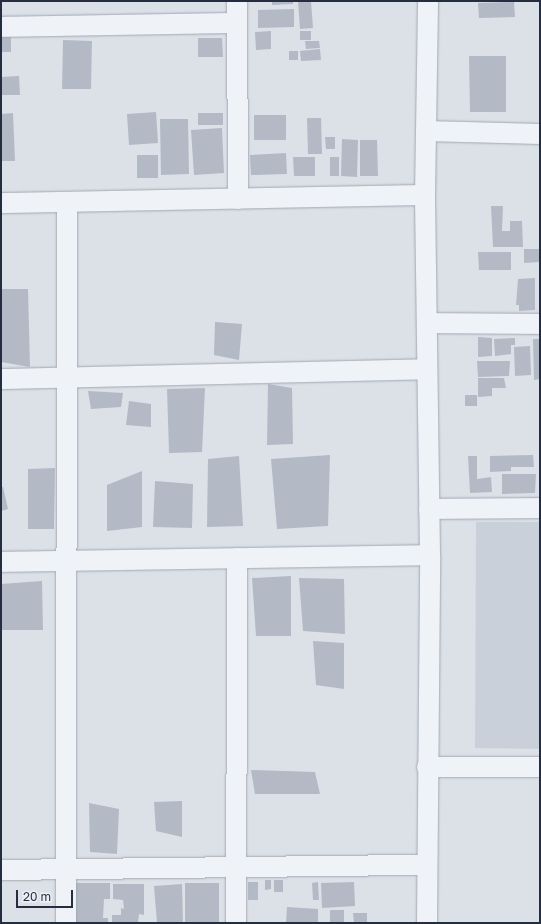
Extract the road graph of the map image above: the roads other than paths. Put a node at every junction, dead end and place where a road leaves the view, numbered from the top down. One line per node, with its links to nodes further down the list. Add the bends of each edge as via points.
1 (237, 1): 3 (street)
2 (428, 1): 5 (street)
3 (236, 23): 4 (street); 8 (street)
4 (1, 27)
5 (426, 131): 6 (street); 7 (street)
6 (540, 134)
7 (425, 195): 8 (street); 11 (street)
8 (238, 199): 9 (street)
9 (67, 202): 10 (street); 14 (street)
10 (1, 203)
11 (427, 323): 12 (street); 13 (street)
12 (540, 324)
13 (427, 369): 14 (street); 17 (street)
14 (67, 377): 15 (street); 20 (street)
15 (1, 379)
16 (540, 508): 17 (street)
17 (429, 509): 18 (street)
18 (430, 555): 19 (street); 22 (street)
19 (237, 558): 20 (street); 25 (street)
20 (67, 561): 21 (street); 26 (street)
21 (1, 562)
22 (427, 767): 23 (street); 24 (street)
23 (540, 767)
24 (426, 865): 25 (street); 30 (street)
25 (236, 867): 26 (street); 29 (street)
26 (66, 869): 27 (street); 28 (street)
27 (1, 870)
28 (66, 923)
29 (236, 923)
30 (427, 923)

